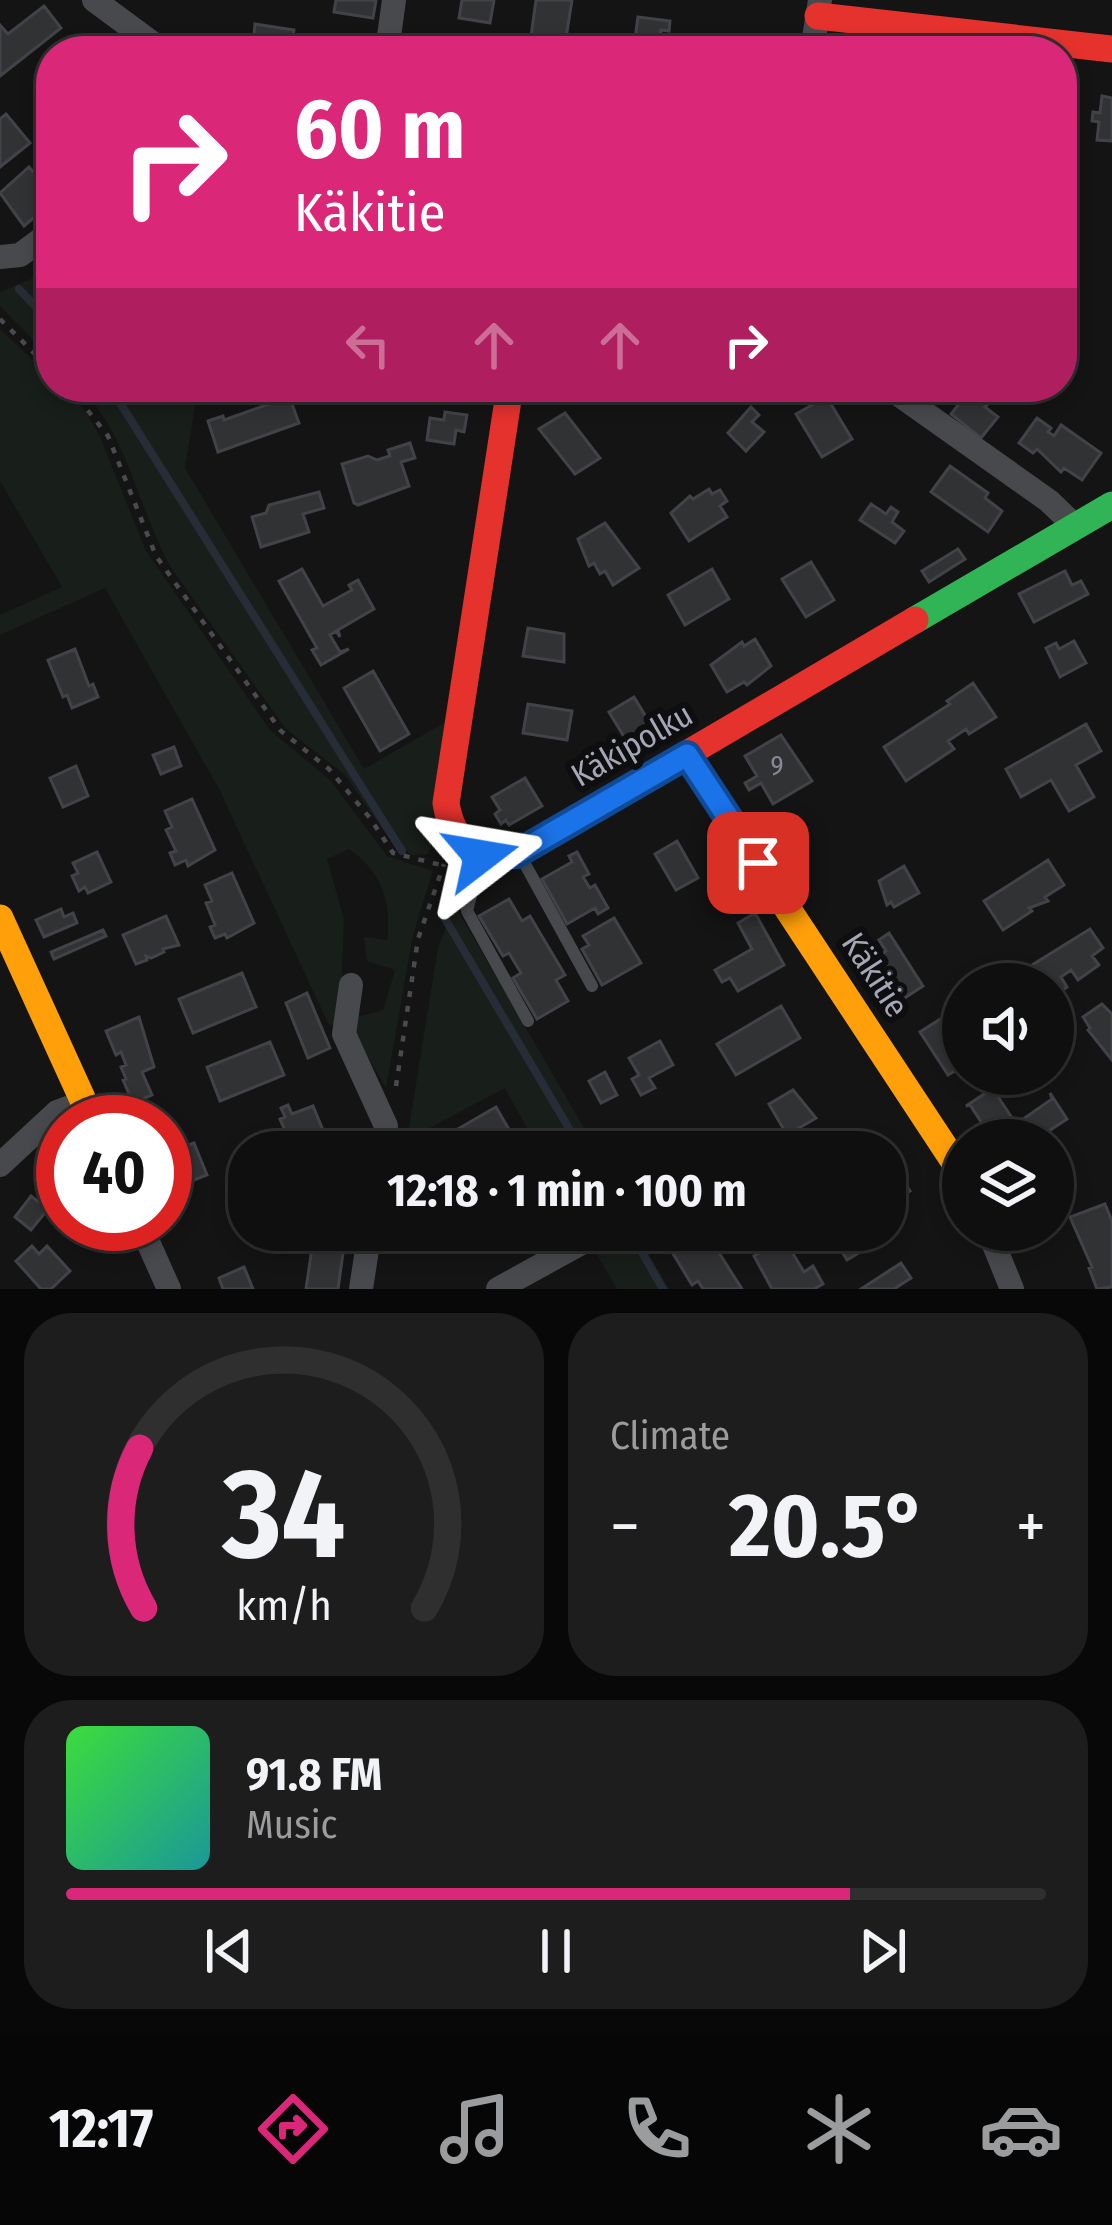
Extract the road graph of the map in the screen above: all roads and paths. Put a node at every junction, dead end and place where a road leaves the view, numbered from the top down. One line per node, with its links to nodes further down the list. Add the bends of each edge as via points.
1 (94, 0): 4 (street)
2 (394, 0): 5 (street)
3 (819, 8): 6 (street)
4 (143, 36)
5 (389, 36)
6 (1019, 36)
7 (1077, 44): 8 (street)
8 (1112, 49)
9 (36, 243): 10 (street)
10 (0, 257)
11 (0, 319): 12 (path)
12 (36, 355)
13 (81, 402): 20 (path, via 109,436 156,556 281,731 329,770 393,854)
14 (508, 402): 20 (street, via 446,803)
15 (909, 402): 17 (street)
16 (1112, 505): 17 (street, Käkipolku)
17 (1075, 526): 18 (street, Käkipolku)
18 (687, 755): 19 (street, Käkipolku); 29 (street, Käkitie)
19 (518, 853): 20 (street, Käkipolku); 23 (lane)
20 (462, 856): 24 (lane, via 467,911); 27 (path, via 418,940)
21 (0, 918): 25 (street)
22 (351, 985): 26 (street, via 344,1034)
23 (592, 986)
24 (528, 1021)
25 (81, 1095)
26 (381, 1131)
27 (386, 1131)
28 (36, 1132): 30 (street)
29 (942, 1143)
30 (0, 1165)
31 (152, 1251): 35 (street)
32 (367, 1251): 36 (street)
33 (567, 1251): 37 (street)
34 (997, 1251): 38 (street)
35 (170, 1289)
36 (361, 1289)
37 (498, 1289)
38 (1012, 1289)

